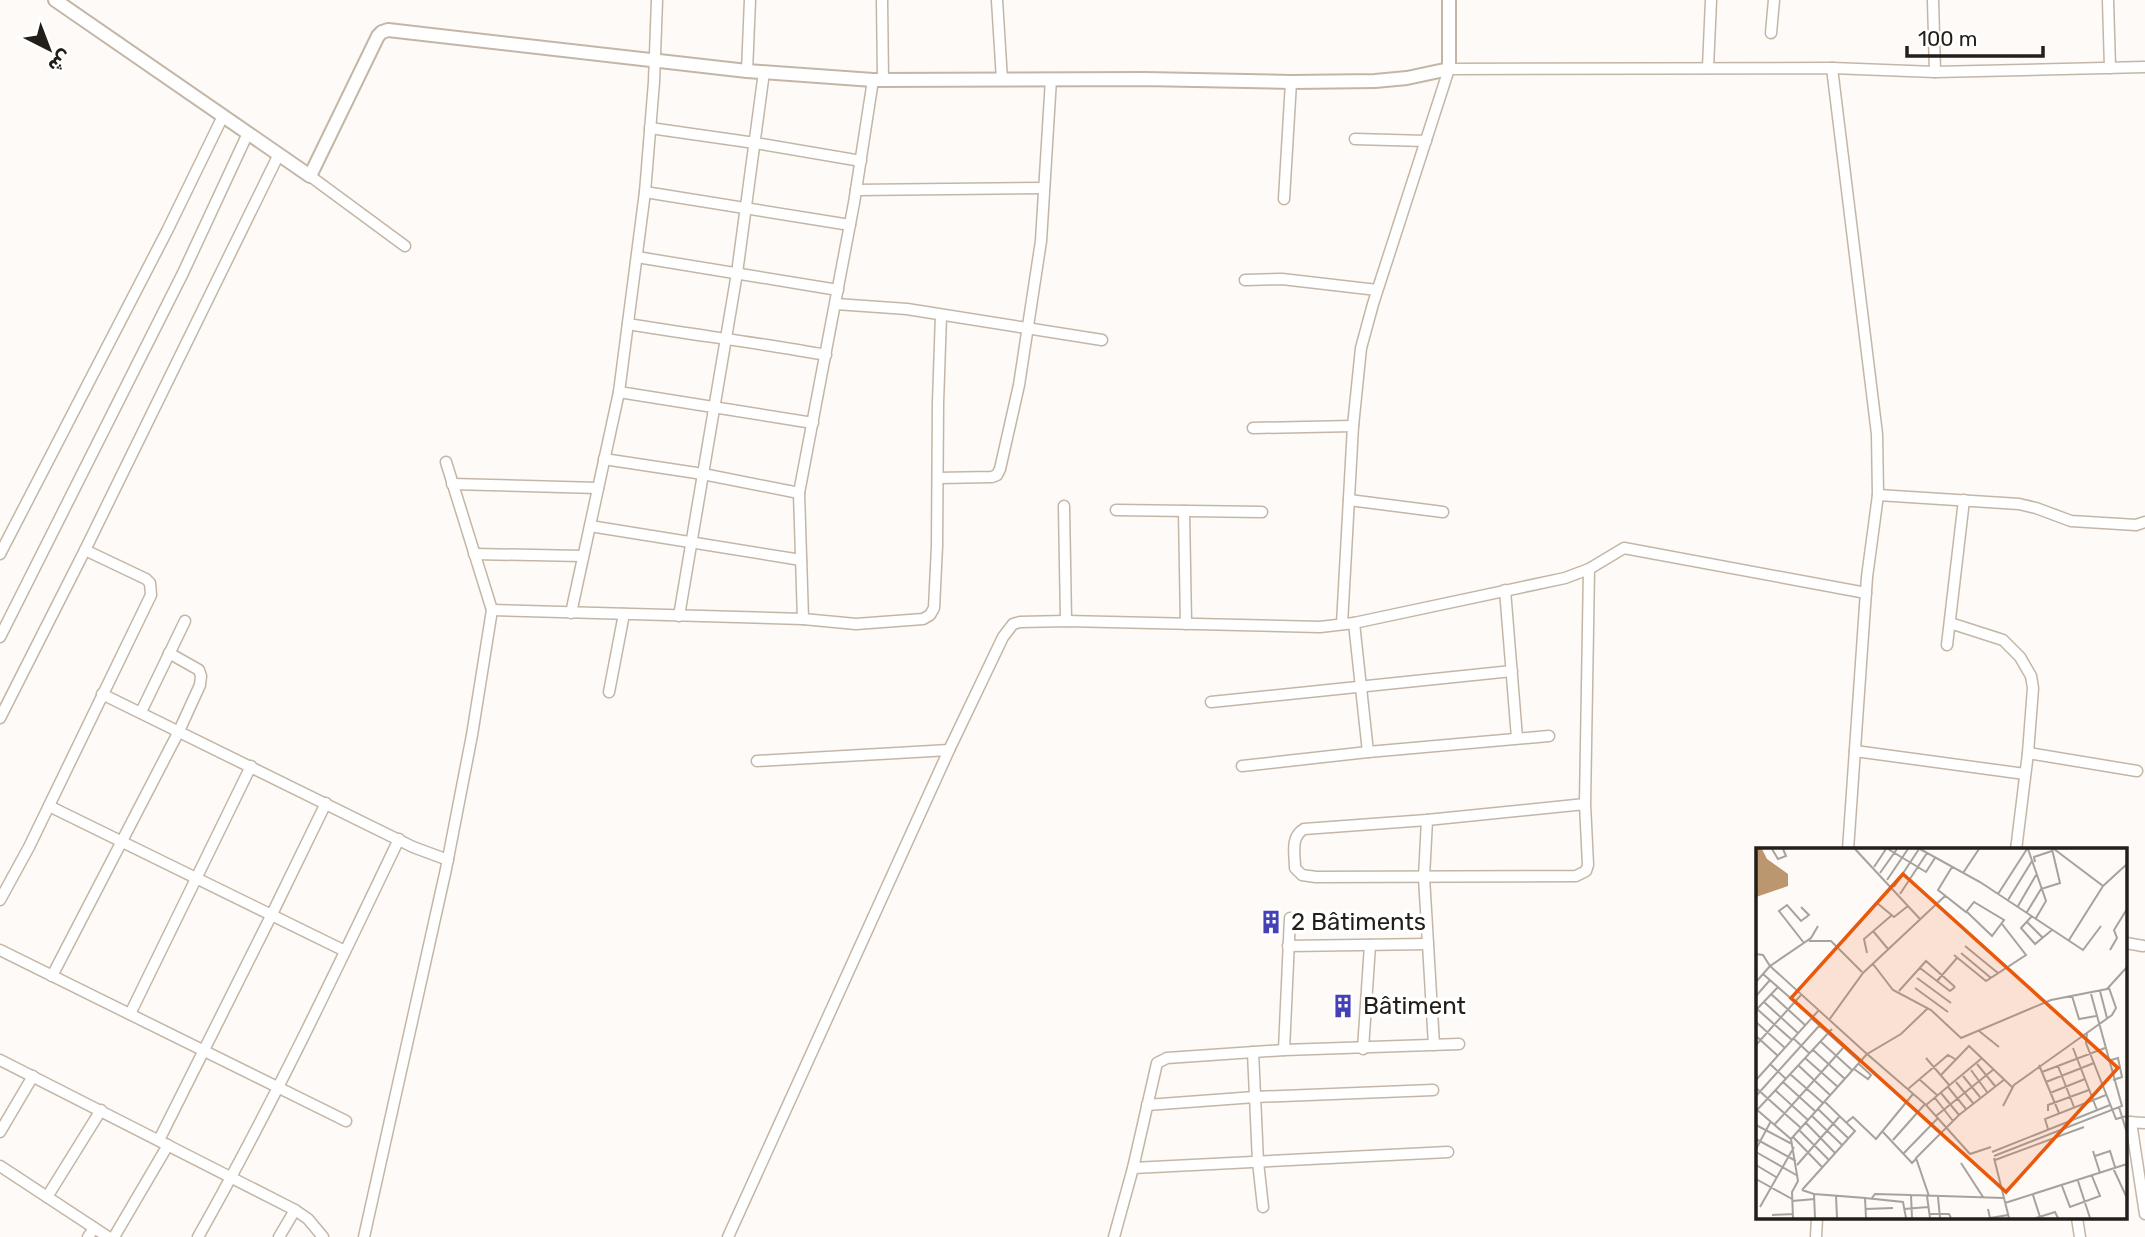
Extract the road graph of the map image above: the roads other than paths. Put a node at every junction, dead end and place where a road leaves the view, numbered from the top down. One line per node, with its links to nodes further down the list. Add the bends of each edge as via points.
1 (55, 0): 25 (street)
2 (657, 0): 12 (street)
3 (750, 0): 18 (street)
4 (882, 0): 22 (street)
5 (998, 0): 23 (street)
6 (1449, 0): 17 (street)
7 (1711, 0): 14 (street)
8 (1774, 0): 11 (street)
9 (1933, 0): 20 (street)
10 (2108, 0): 16 (street)
11 (1771, 33)
12 (655, 61): 18 (street); 26 (street); 33 (street, via 382,32)
13 (2145, 67): 16 (street)
14 (1708, 68): 15 (street); 17 (street)
15 (1832, 68): 20 (street); 65 (street, via 1875,407)
16 (2110, 68): 20 (street)
17 (1449, 69): 24 (street, via 1393,80); 29 (street)
18 (747, 71): 19 (street)
19 (764, 72): 22 (street); 30 (street)
20 (1935, 72)
21 (1051, 79): 23 (street); 24 (street); 34 (street)
22 (878, 80): 23 (street); 32 (street)
23 (1002, 80)
24 (1291, 82): 37 (street)
25 (223, 116): 27 (street); 77 (street)
26 (650, 128): 30 (street); 36 (street)
27 (248, 133): 31 (street); 95 (street)
28 (1355, 139): 29 (street)
29 (1426, 141): 45 (street)
30 (755, 143): 32 (street); 38 (street)
31 (279, 154): 33 (street); 76 (street)
32 (861, 161): 35 (street)
33 (310, 176): 40 (street)
34 (1044, 188): 35 (street); 49 (street, via 1041,242)
35 (856, 190): 39 (street)
36 (645, 191): 38 (street); 41 (street)
37 (1284, 199)
38 (747, 207): 39 (street); 42 (street)
39 (850, 225): 44 (street)
40 (405, 246)
41 (637, 257): 42 (street); 48 (street)
42 (737, 273): 44 (street); 50 (street)
43 (1245, 280): 45 (street, via 1282,279)
44 (838, 290): 46 (street)
45 (1377, 290): 56 (street, via 1361,348)
46 (836, 304): 47 (street); 52 (street)
47 (941, 315): 49 (street); 61 (street)
48 (628, 324): 50 (street); 53 (street)
49 (1026, 328): 51 (street); 61 (street, via 1019,385 997,475)
50 (726, 340): 52 (street); 54 (street)
51 (1102, 340)
52 (827, 355): 55 (street)
53 (619, 392): 54 (street); 58 (street)
54 (715, 408): 55 (street); 60 (street)
55 (813, 423): 64 (street)
56 (1353, 426): 57 (street); 66 (street)
57 (1253, 428)
58 (604, 459): 60 (street); 63 (street)
59 (446, 461): 62 (street)
60 (704, 474): 64 (street); 75 (street)
61 (938, 478): 88 (street, via 935,595 930,615 923,620 856,624)
62 (453, 484): 63 (street); 78 (street)
63 (598, 488): 74 (street)
64 (799, 493): 80 (street)
65 (1878, 495): 67 (street); 83 (street)
66 (1349, 500): 72 (street); 94 (street)
67 (1964, 500): 73 (street, via 2036,508 2071,521); 92 (street)
68 (1064, 506): 90 (street)
69 (1116, 510): 70 (street)
70 (1184, 511): 71 (street); 93 (street)
71 (1262, 512)
72 (1443, 512)
73 (2145, 522)
74 (590, 526): 75 (street); 79 (street)
75 (691, 544): 80 (street); 87 (street)
76 (85, 550): 101 (street, via 146,579 152,589); 104 (street)
77 (0, 554)
78 (474, 554): 79 (street); 84 (street)
79 (583, 556): 85 (street)
80 (801, 560): 88 (street)
81 (1588, 569): 82 (street); 83 (street, via 1624,548); 118 (street)
82 (1506, 590): 91 (street); 98 (street)
83 (1866, 593): 109 (street)
84 (492, 610): 85 (street); 125 (street)
85 (570, 613): 86 (street)
86 (624, 614): 87 (street); 100 (street)
87 (679, 615): 88 (street)
88 (803, 619)
89 (185, 621): 97 (street)
90 (1066, 621): 93 (street); 108 (street, via 1020,622 1008,629)
91 (1354, 622): 94 (street); 99 (street)
92 (1950, 623): 96 (street); 111 (street, via 2003,640 2026,665 2033,688)
93 (1186, 624): 94 (street)
94 (1342, 624)
95 (0, 637)
96 (1947, 645)
97 (169, 653): 103 (street); 105 (street, via 199,670 201,676)
98 (1512, 671): 99 (street); 107 (street)
99 (1361, 687): 102 (street); 110 (street)
100 (609, 692)
101 (103, 694): 103 (street); 119 (street)
102 (1211, 702)
103 (141, 712): 105 (street)
104 (0, 718)
105 (179, 731): 113 (street); 122 (street)
106 (1549, 736): 107 (street)
107 (1517, 738): 110 (street)
108 (949, 750): 112 (street); 174 (street)
109 (1855, 751): 116 (street); 123 (street)
110 (1368, 752): 114 (street)
111 (2028, 753): 115 (street); 116 (street)
112 (757, 761)
113 (251, 766): 117 (street); 127 (street)
114 (1242, 766)
115 (2137, 771)
116 (2025, 774): 124 (street)
117 (326, 803): 121 (street); 129 (street)
118 (1586, 803): 120 (street); 126 (street, via 1588,865 1581,874)
119 (48, 806): 122 (street); 128 (street)
120 (1427, 820): 126 (street); 126 (street, via 1310,828 1295,837 1295,868 1302,874)
121 (399, 839): 125 (street); 137 (street)
122 (121, 841): 127 (street); 138 (street)
123 (1848, 848)
124 (2016, 848)
125 (448, 860): 173 (street)
126 (1424, 877): 132 (street)
127 (197, 879): 129 (street); 139 (street)
128 (0, 900)
129 (272, 914): 137 (street); 144 (street)
130 (1290, 918): 134 (street)
131 (2128, 943): 135 (street)
132 (1428, 944): 133 (street); 141 (street)
133 (1370, 945): 134 (street); 142 (street)
134 (1288, 946): 143 (street)
135 (2143, 946)
136 (0, 950): 138 (street)
137 (345, 951): 148 (street)
138 (52, 976): 139 (street)
139 (130, 1014): 144 (street)
140 (1460, 1044): 141 (street)
141 (1434, 1045): 142 (street)
142 (1363, 1049): 143 (street)
143 (1284, 1050): 145 (street)
144 (203, 1051): 148 (street); 157 (street)
145 (1253, 1052): 150 (street); 151 (street, via 1161,1060)
146 (0, 1060): 147 (street)
147 (33, 1076): 152 (street); 156 (street)
148 (278, 1087): 153 (street); 162 (street)
149 (1433, 1090): 150 (street)
150 (1255, 1097): 151 (street); 159 (street)
151 (1147, 1105): 161 (street)
152 (101, 1110): 157 (street); 163 (street)
153 (346, 1121)
154 (2128, 1122): 155 (street); 166 (street)
155 (2145, 1123)
156 (0, 1132)
157 (163, 1142): 162 (street); 169 (street)
158 (1448, 1152): 159 (street)
159 (1258, 1162): 161 (street); 164 (street)
160 (0, 1166): 163 (street)
161 (1133, 1168): 175 (street)
162 (232, 1177): 165 (street); 170 (street)
163 (47, 1197): 167 (street)
164 (1263, 1207)
165 (295, 1210): 171 (street); 172 (street)
166 (2145, 1214)
167 (91, 1232): 168 (street)
168 (108, 1237)
169 (114, 1237)
170 (198, 1237)
171 (279, 1237)
172 (323, 1237)
173 (364, 1237)
174 (728, 1237)
175 (1114, 1237)

